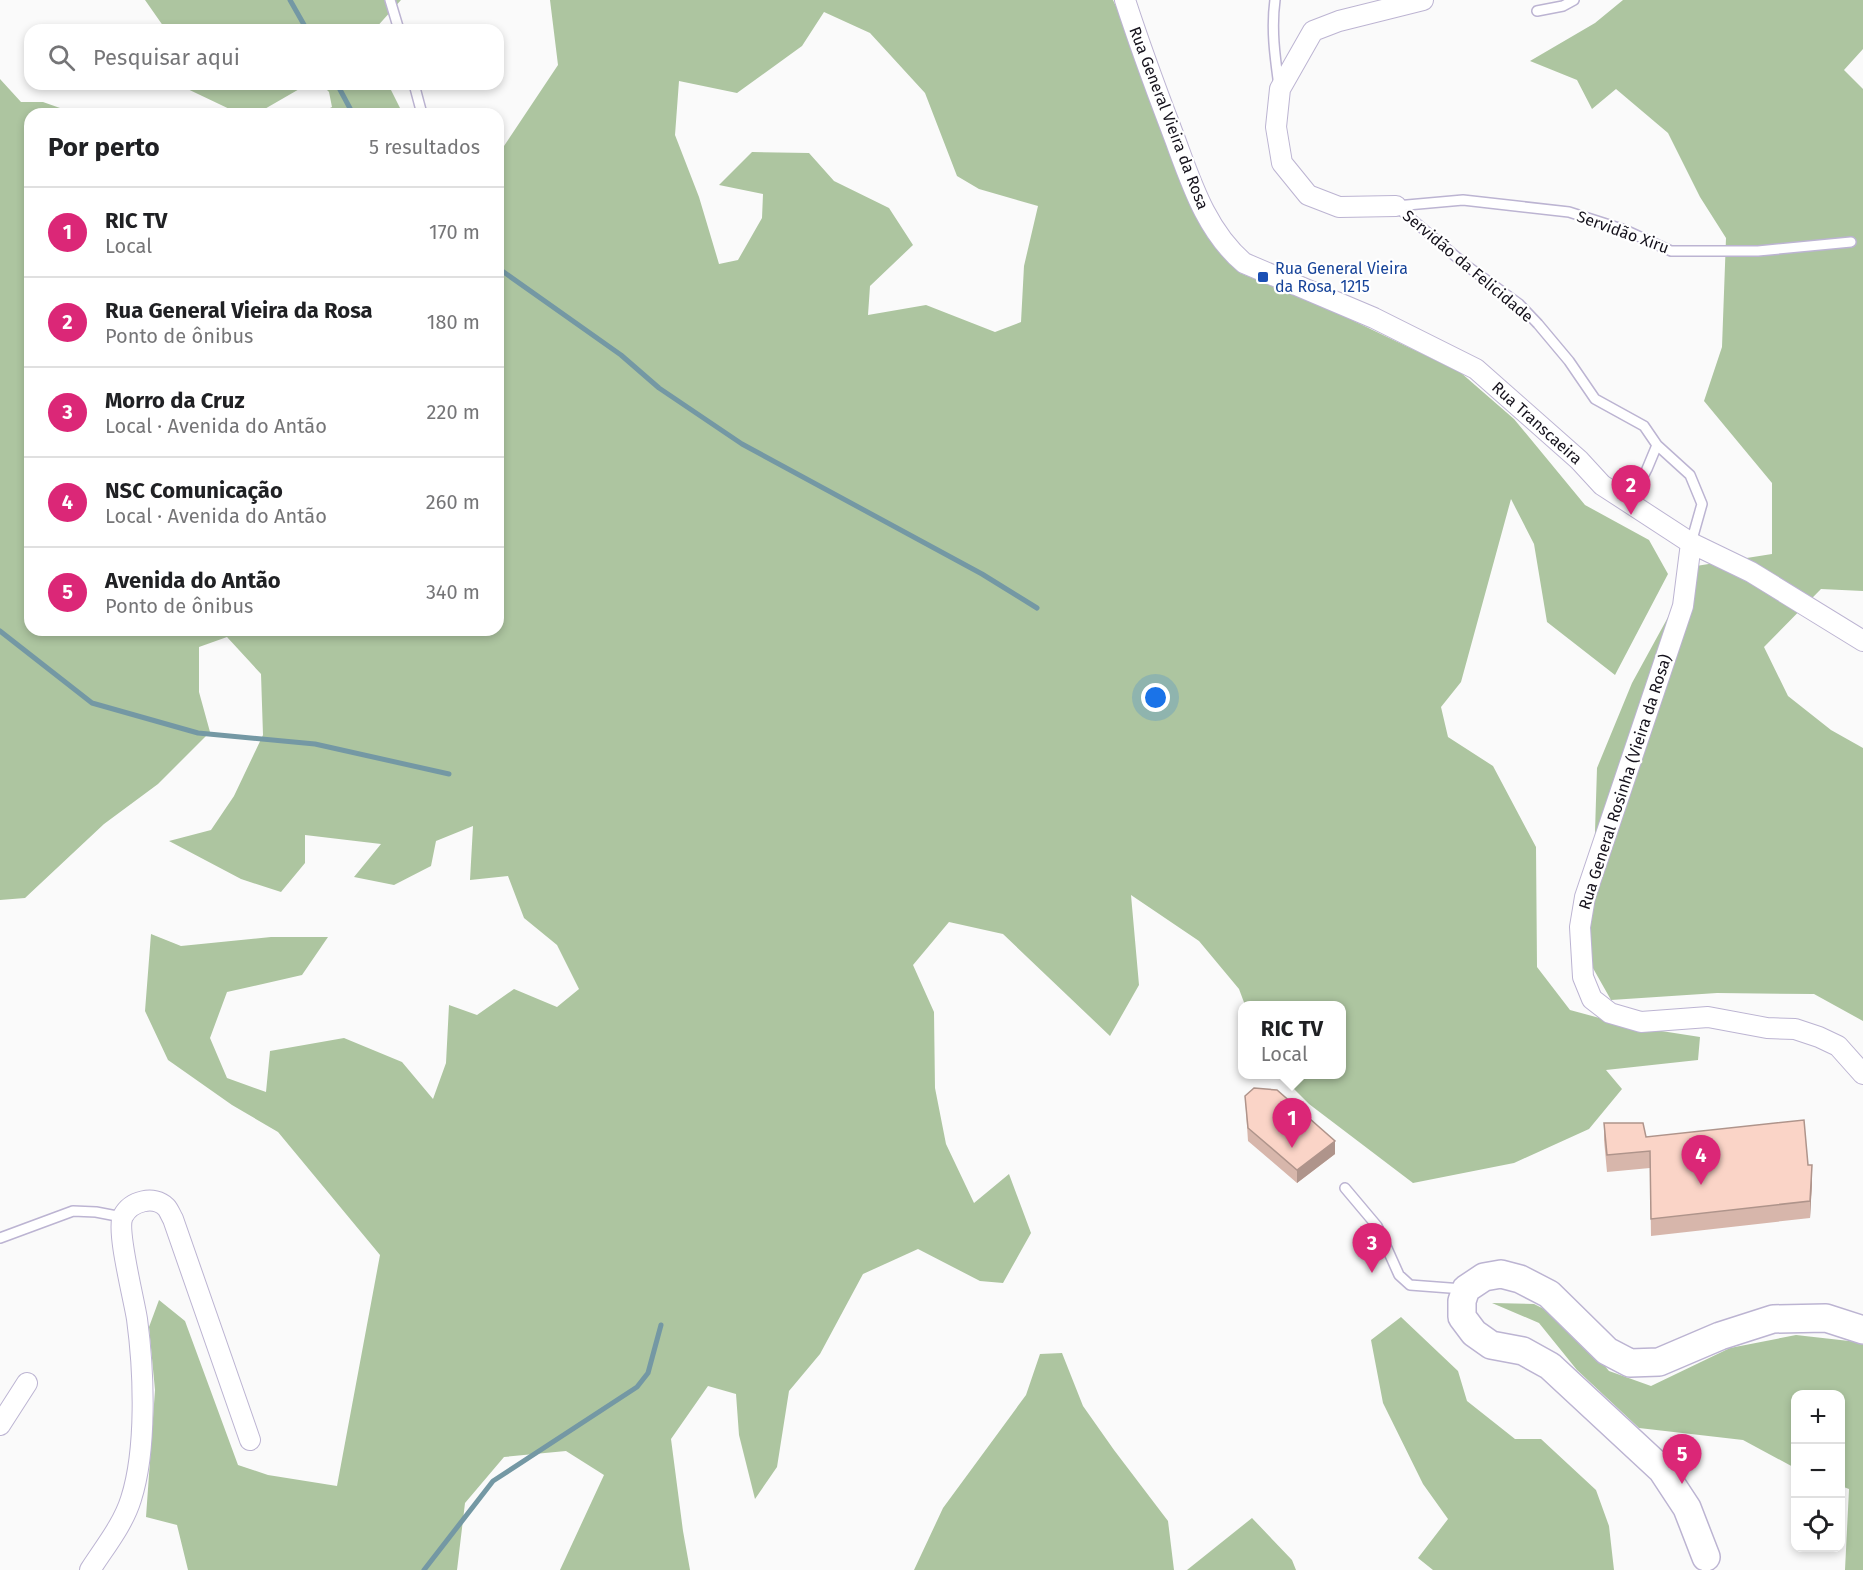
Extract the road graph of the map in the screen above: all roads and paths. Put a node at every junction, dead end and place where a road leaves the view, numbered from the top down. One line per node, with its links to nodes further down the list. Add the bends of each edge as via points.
1 (390, 0): 7 (lane)
2 (1125, 0): 13 (street, Rua General Vieira da Rosa, via 1198,200 1231,252 1251,267)
3 (1275, 0): 8 (lane, via 1272,25)
4 (1423, 0): 8 (street, Servidão da Felicidade, via 1339,21 1313,32)
5 (1574, 0): 6 (lane)
6 (1537, 12)
7 (397, 24)
8 (1280, 89): 11 (street, Servidão da Felicidade, via 1276,126 1282,163 1308,195 1339,207)
9 (416, 90): 10 (lane)
10 (420, 108)
11 (1396, 206): 12 (lane, Servidão Xiru, via 1462,200 1569,212 1671,251 1758,251); 14 (lane, Servidão da Felicidade, via 1467,267 1519,304 1563,354 1595,399 1644,426)
12 (1851, 242)
13 (1374, 318): 15 (street, Rua Transcaeira, via 1476,369 1602,485)
14 (1657, 445): 15 (lane); 16 (lane, Servidão da Felicidade, via 1690,475 1702,504)
15 (1629, 503): 16 (street, Rua Transcaeira)
16 (1691, 543): 17 (street, via 1751,572); 18 (street, Rua General Rosinha (Vieira da Rosa), via 1683,606 1585,897 1580,927 1583,977 1592,999 1610,1013 1641,1022 1708,1017 1795,1029 1838,1046)
17 (1863, 641)
18 (1863, 1074)
19 (1345, 1188): 22 (lane, via 1377,1226 1399,1275 1410,1285)
20 (122, 1217): 21 (lane, via 73,1212); 26 (street, via 130,1207 156,1201 166,1207 173,1219); 28 (street, via 141,1350 140,1453 131,1501)
21 (0, 1238)
22 (1466, 1289): 23 (street, via 1484,1277 1501,1274 1520,1279 1549,1294 1607,1351 1630,1363 1659,1362 1773,1319 1826,1318); 27 (street, via 1462,1317 1474,1333 1491,1345 1523,1351 1550,1366 1662,1470 1687,1508)
23 (1863, 1329)
24 (27, 1383): 25 (street)
25 (0, 1425)
26 (250, 1440)
27 (1706, 1557)
28 (90, 1570)

